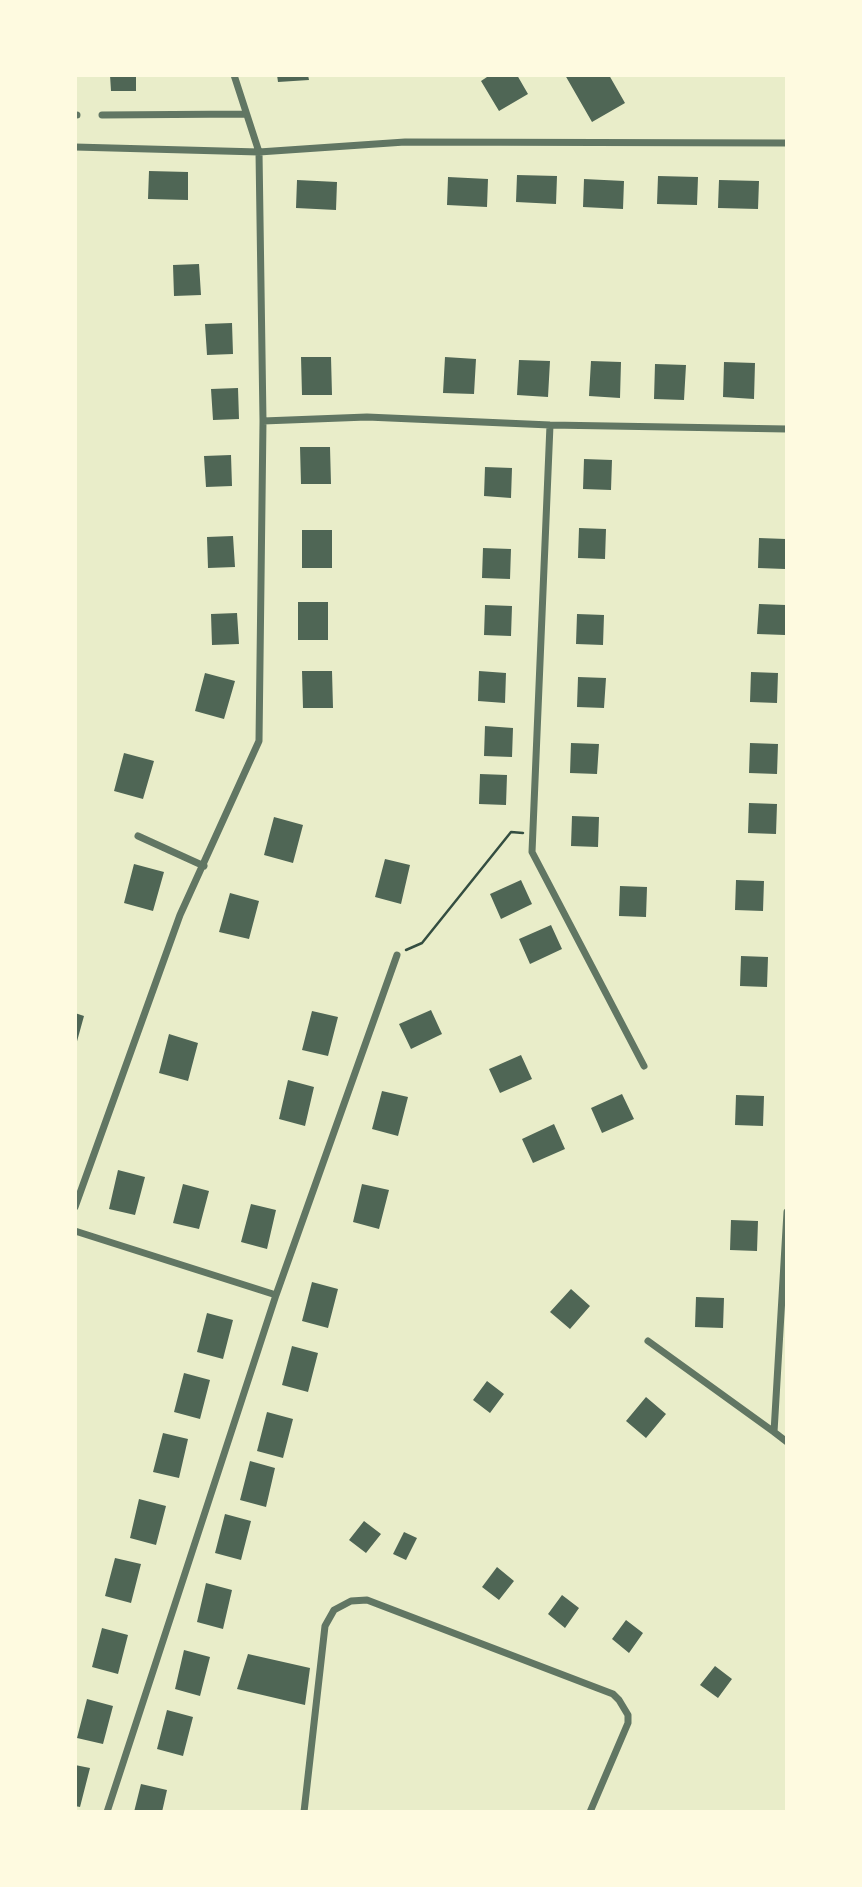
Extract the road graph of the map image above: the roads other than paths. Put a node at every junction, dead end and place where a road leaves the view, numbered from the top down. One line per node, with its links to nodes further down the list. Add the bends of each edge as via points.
1 (234, 75): 2 (street)
2 (245, 114): 3 (street); 6 (street)
3 (102, 115)
4 (787, 143): 6 (street, via 405,142)
5 (75, 147): 6 (street)
6 (259, 152): 7 (street)
7 (263, 421): 8 (street, via 367,417); 11 (street, via 258,741)
8 (550, 425): 9 (street); 13 (street, via 532,852)
9 (787, 429)
10 (138, 836): 11 (street)
11 (204, 866): 14 (street, via 180,915)
12 (397, 955): 17 (street)
13 (644, 1066)
14 (75, 1207)
15 (787, 1212): 19 (street)
16 (75, 1231): 17 (street)
17 (276, 1295): 21 (street)
18 (648, 1341): 19 (street)
19 (774, 1432): 20 (street)
20 (787, 1442)
21 (107, 1812)
22 (304, 1812): 23 (street, via 325,1626 334,1610 351,1601 367,1600 620,1700 628,1723)
23 (590, 1812)

